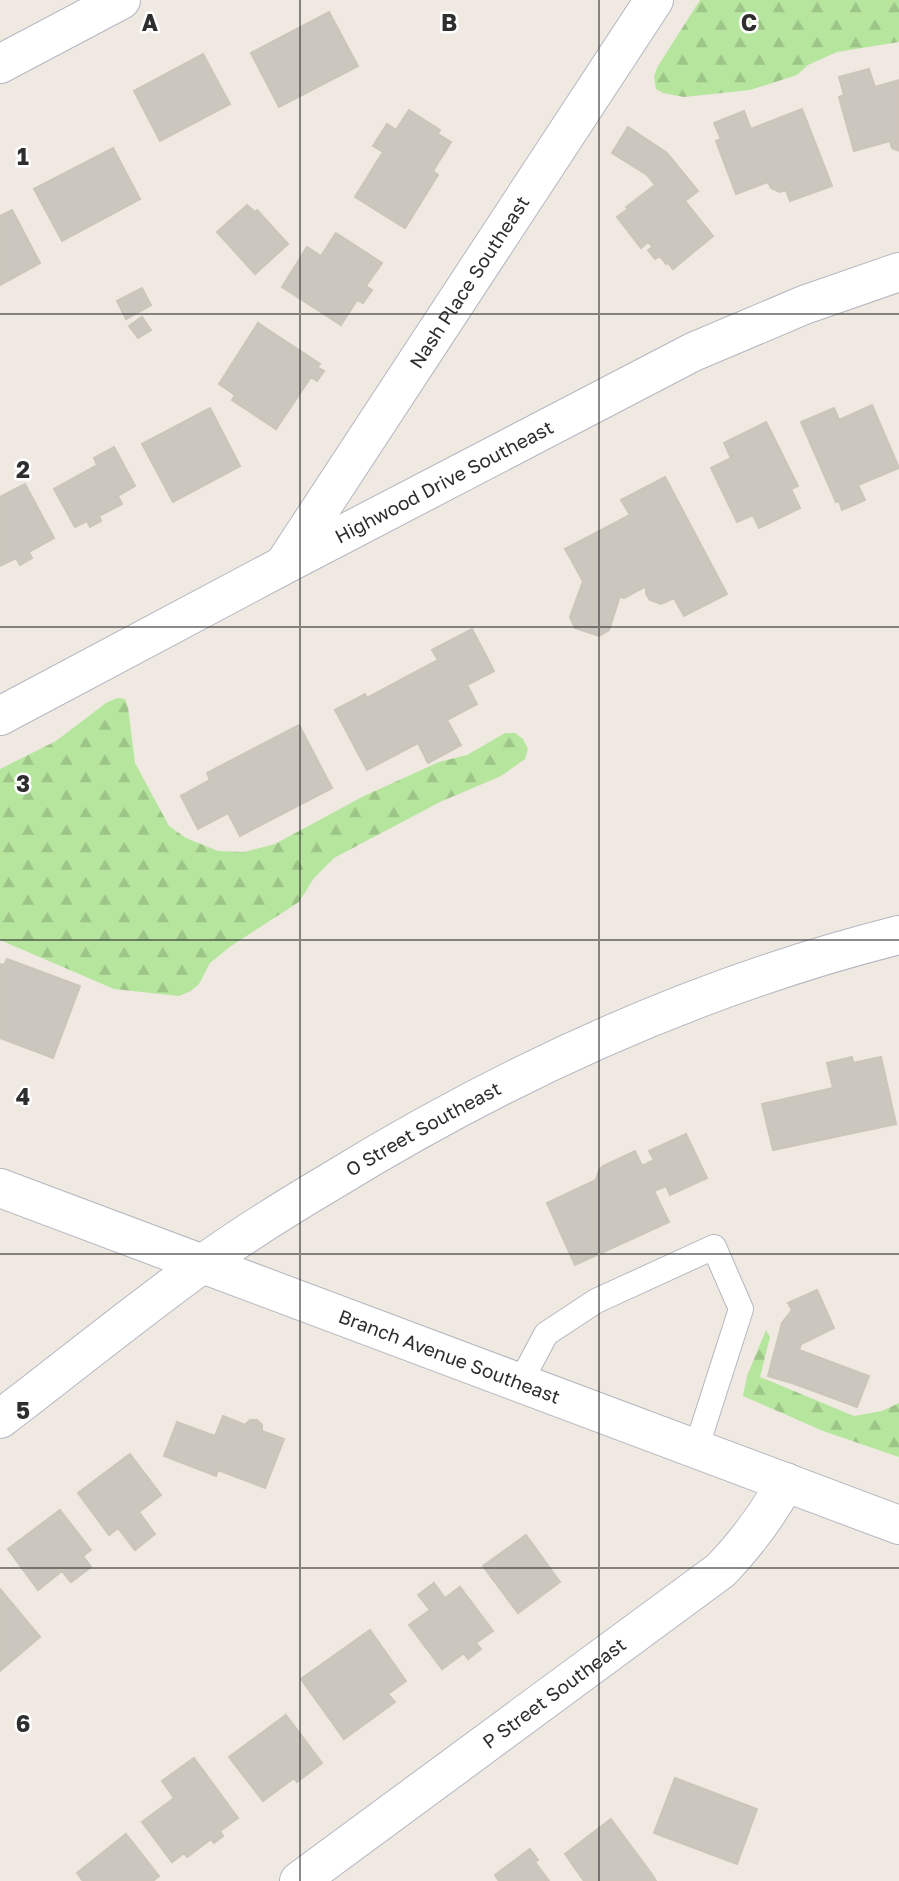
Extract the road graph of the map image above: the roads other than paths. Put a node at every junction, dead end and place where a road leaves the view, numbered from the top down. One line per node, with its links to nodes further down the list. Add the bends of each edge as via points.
1 (121, 0): 3 (street)
2 (654, 0): 5 (street, Nash Place Southeast)
3 (0, 64)
4 (899, 272): 5 (street, Highwood Drive Southeast, via 804,305 694,352)
5 (284, 565): 6 (street, Highwood Drive Southeast)
6 (0, 716)
7 (899, 935): 9 (street, O Street Southeast, via 738,984 550,1062 398,1141)
8 (0, 1188): 9 (street, Branch Avenue Southeast)
9 (203, 1264): 10 (street, Branch Avenue Southeast); 11 (street, O Street Southeast)
10 (520, 1383): 12 (street, Branch Avenue Southeast); 12 (lane, via 546,1334 596,1301 714,1247 741,1309)
11 (0, 1419)
12 (696, 1449): 13 (street, Branch Avenue Southeast)
13 (786, 1482): 14 (street, Branch Avenue Southeast); 15 (street, P Street Southeast, via 750,1537 721,1570)
14 (899, 1525)
15 (299, 1881)

